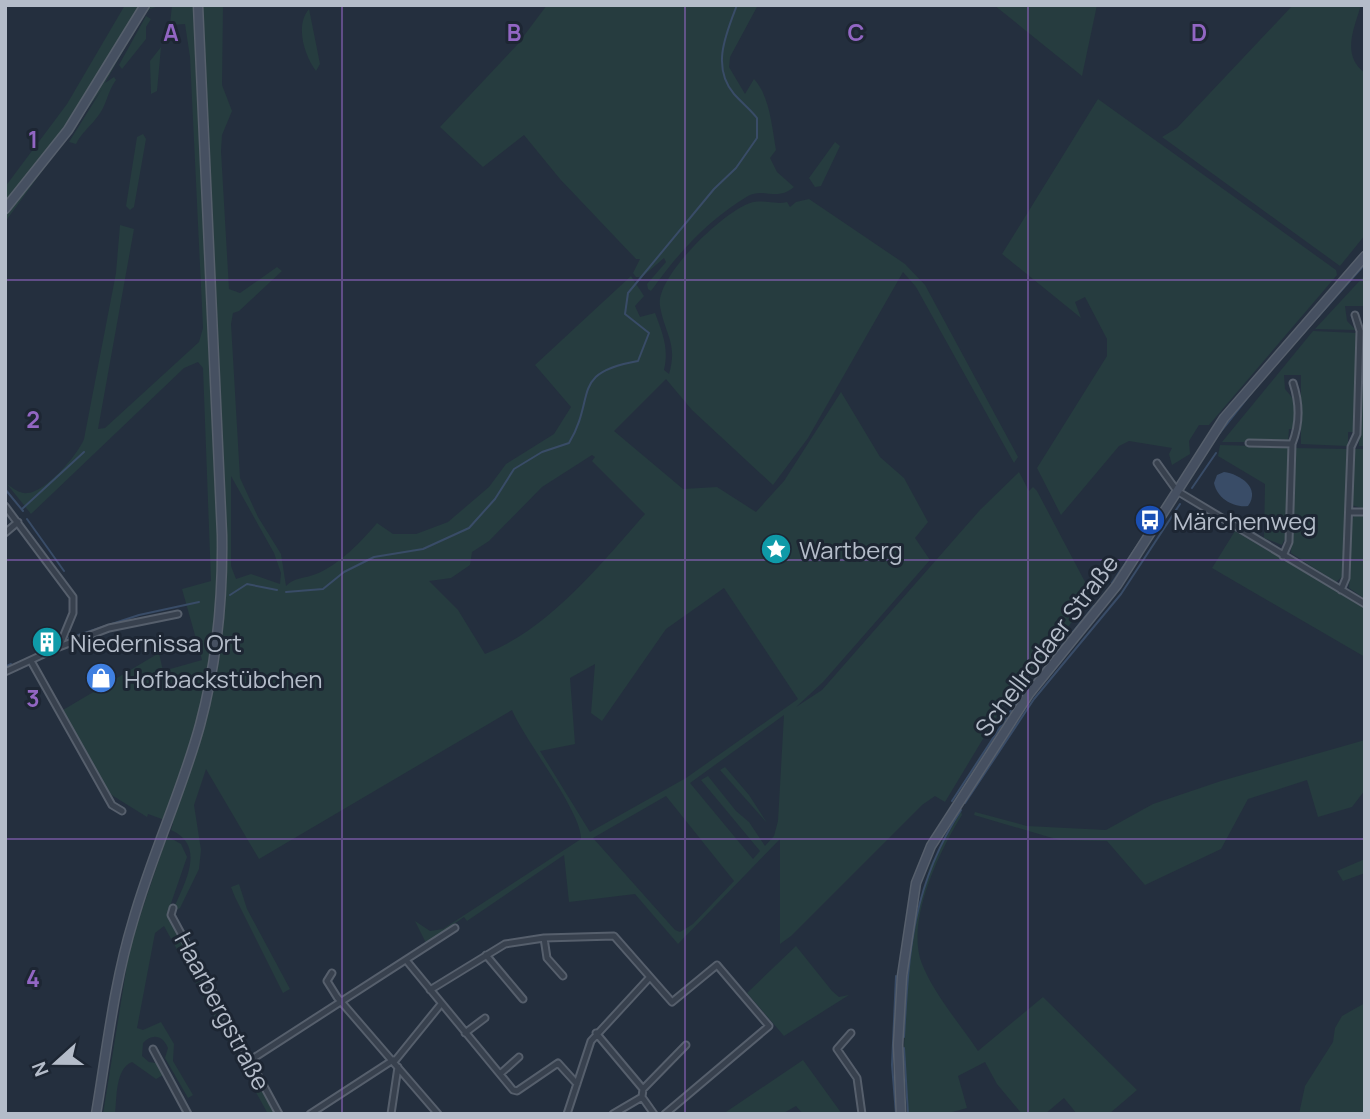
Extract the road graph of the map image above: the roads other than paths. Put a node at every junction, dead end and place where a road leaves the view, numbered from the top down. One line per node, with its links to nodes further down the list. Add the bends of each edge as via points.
1 (145, 5): 3 (street, via 75,120)
2 (198, 5): 49 (street, via 222,536 220,614 199,727 124,955)
3 (5, 209)
4 (1365, 256): 10 (street, Schellrodaer Straße, via 1224,418)
5 (1355, 315): 12 (street, via 1360,331 1357,433 1351,447)
6 (1293, 383): 8 (street, via 1298,430)
7 (1249, 443): 8 (street)
8 (1292, 444): 16 (street, via 1289,542)
9 (1157, 463): 10 (street)
10 (1177, 491): 16 (street); 60 (street, Schellrodaer Straße, via 1117,585 1014,715 931,846 916,883 902,976)
11 (5, 506): 14 (street)
12 (1349, 512): 13 (street); 17 (street, via 1346,578)
13 (1365, 512)
14 (18, 522): 15 (street); 20 (street, via 73,597 73,613)
15 (5, 533)
16 (1283, 556): 17 (street)
17 (1341, 590): 18 (street)
18 (1365, 604)
19 (178, 614): 20 (street, via 119,625)
20 (59, 647): 21 (street)
21 (31, 661): 22 (street); 23 (street, via 113,805)
22 (5, 672)
23 (122, 811)
24 (173, 908): 43 (street, Haarbergstraße, via 171,915)
25 (455, 928): 28 (street)
26 (544, 938): 27 (street, via 505,944); 30 (street, via 547,958); 31 (street, via 609,934)
27 (486, 955): 32 (street); 33 (street)
28 (406, 960): 32 (street); 34 (street)
29 (332, 973): 34 (street, via 327,981)
30 (563, 976)
31 (650, 977): 38 (street); 58 (street, via 673,1002 716,964 769,1026)
32 (430, 990): 35 (street)
33 (523, 999)
34 (343, 1000): 43 (street); 44 (street)
35 (441, 1004): 37 (street); 44 (street)
36 (485, 1018): 37 (street)
37 (465, 1033): 45 (street)
38 (596, 1033): 46 (street); 47 (street)
39 (851, 1033): 59 (street, via 837,1049 857,1079)
40 (686, 1045): 47 (street)
41 (153, 1049): 50 (street)
42 (519, 1057): 45 (street)
43 (249, 1061): 51 (street, Haarbergstraße)
44 (395, 1063): 52 (street); 53 (street); 54 (street)
45 (499, 1074): 46 (street, via 515,1092 558,1063)
46 (577, 1084): 55 (street)
47 (643, 1089): 48 (street)
48 (642, 1097): 56 (street); 57 (street)
49 (96, 1114)
50 (188, 1114)
51 (279, 1114)
52 (310, 1114)
53 (391, 1114)
54 (438, 1114)
55 (567, 1114)
56 (613, 1114)
57 (654, 1114)
58 (666, 1114)
59 (862, 1114)
60 (901, 1114)

